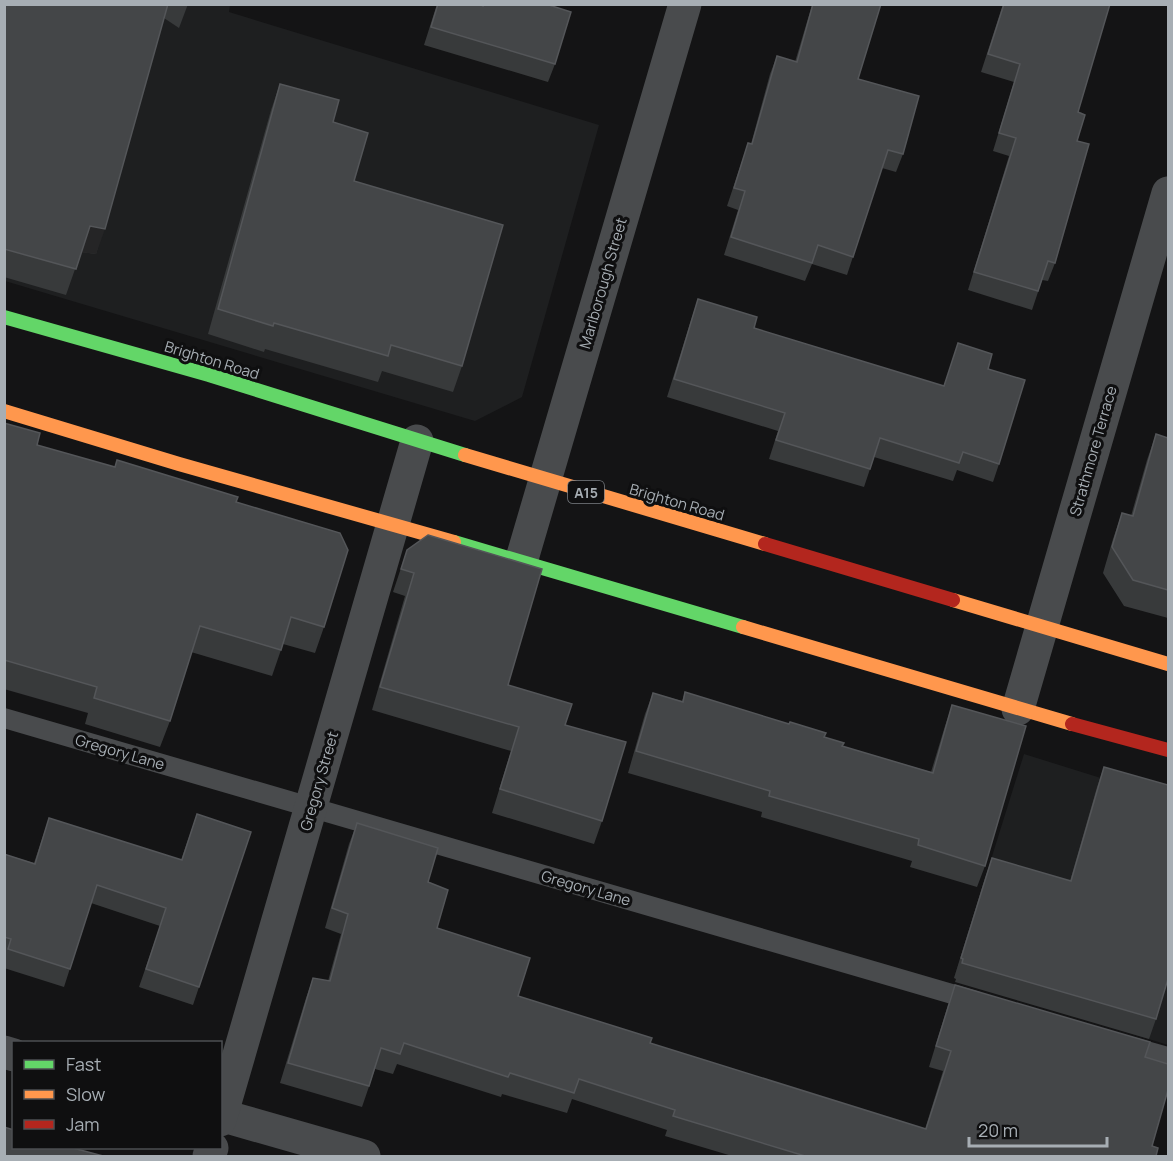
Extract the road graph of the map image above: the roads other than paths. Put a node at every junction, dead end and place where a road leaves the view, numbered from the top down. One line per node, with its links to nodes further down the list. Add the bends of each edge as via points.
1 (685, 4): 6 (street, Marlborough Street)
2 (1168, 193): 9 (street, Strathmore Terrace)
3 (4, 317): 5 (main road, Brighton Road / A15, via 209,375)
4 (4, 411): 7 (main road)
5 (417, 441): 6 (main road, Brighton Road / A15); 7 (street, Gregory Street)
6 (546, 480): 8 (street, Marlborough Street); 9 (main road, Brighton Road / A15)
7 (394, 524): 8 (main road); 14 (street, Gregory Street)
8 (521, 562): 11 (main road)
9 (1042, 627): 10 (main road, Brighton Road / A15); 11 (street, Strathmore Terrace)
10 (1168, 664)
11 (1018, 709): 13 (main road)
12 (4, 718): 14 (lane, Gregory Lane)
13 (1168, 750)
14 (311, 809): 15 (lane, Gregory Lane); 18 (street, Gregory Street)
15 (998, 1008)
16 (1100, 1038): 17 (lane)
17 (1168, 1057)
18 (222, 1114)
19 (222, 1117): 20 (street)
20 (364, 1156)

